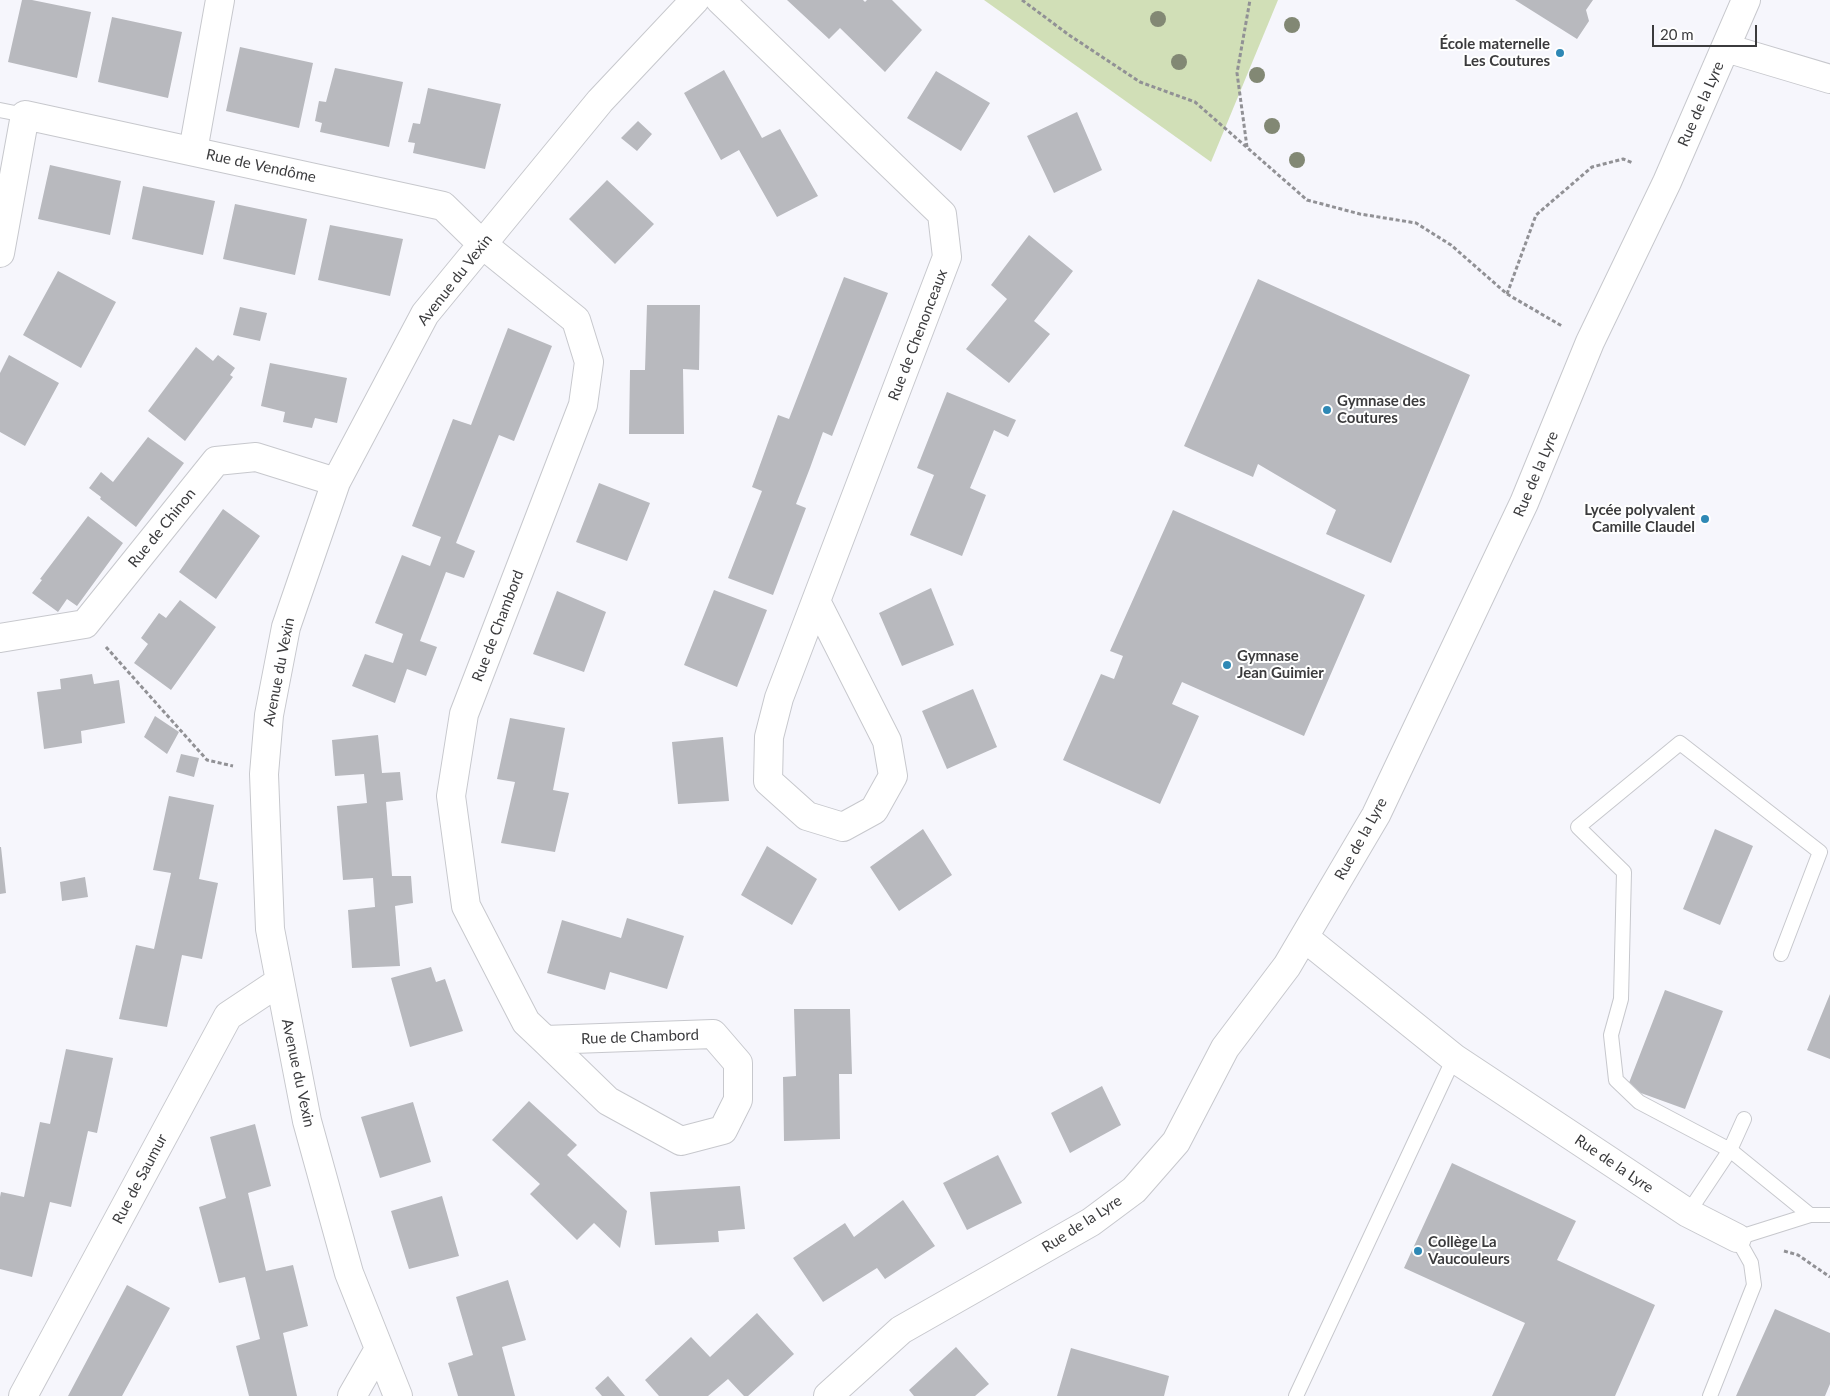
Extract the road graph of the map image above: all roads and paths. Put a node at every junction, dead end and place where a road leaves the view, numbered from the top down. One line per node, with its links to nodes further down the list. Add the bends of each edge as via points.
1 (220, 0): 11 (street)
2 (695, 0): 13 (street, Avenue du Vexin, via 600,101)
3 (720, 0): 18 (street, Rue de Chenonceaux, via 942,214 947,257)
4 (1022, 0): 10 (path, via 1140,82 1194,102)
5 (1250, 0): 10 (path, via 1237,73)
6 (1746, 0): 7 (street, Rue de la Lyre)
7 (1726, 48): 8 (street); 22 (street, Rue de la Lyre, via 1667,182 1590,342 1524,503 1376,815)
8 (1830, 79)
9 (13, 112): 11 (street, Rue de Vendôme); 14 (street)
10 (1247, 148): 15 (path, via 1307,200 1416,224 1451,244)
11 (193, 151): 13 (street, Rue de Vendôme, via 443,206)
12 (1633, 164): 15 (path, via 1623,159 1592,167 1536,215)
13 (482, 244): 17 (street, Avenue du Vexin, via 425,314); 25 (street, Rue de Chambord, via 576,320 589,362 583,405 464,714 451,796 466,906 526,1022)
14 (0, 253)
15 (1507, 294): 16 (path)
16 (1563, 327)
17 (336, 482): 19 (street, Rue de Chinon, via 256,457 216,462); 21 (street, Avenue du Vexin, via 286,628 269,715)
18 (816, 601): 18 (street, Rue de Chenonceaux, via 779,698 769,737 768,781 807,816 843,827 874,810 893,776 887,741)
19 (85, 624): 20 (street); 21 (path, via 207,760)
20 (0, 638)
21 (264, 774): 24 (street, Avenue du Vexin, via 270,929)
22 (1305, 938): 26 (street, Rue de la Lyre); 39 (street, Rue de la Lyre, via 1225,1048 1176,1142 1134,1190 1091,1222 901,1330)
23 (1781, 954): 28 (lane, via 1820,852 1680,743 1578,827 1624,872 1621,999 1612,1035 1616,1080 1639,1102)
24 (279, 982): 35 (street, Avenue du Vexin, via 307,1121 349,1273); 36 (street, Rue de Saumur, via 228,1016)
25 (544, 1040): 25 (street, Rue de Chambord, via 608,1101 680,1141 723,1130 738,1100 738,1063 713,1034)
26 (1454, 1058): 29 (street, Rue de la Lyre); 40 (lane)
27 (1744, 1119): 28 (lane)
28 (1730, 1150): 29 (lane); 30 (lane)
29 (1688, 1213): 32 (street, Rue de la Lyre)
30 (1810, 1215): 31 (lane); 32 (lane)
31 (1830, 1215)
32 (1737, 1238): 41 (lane, via 1751,1264 1754,1285)
33 (1798, 1255): 34 (path)
34 (1830, 1278)
35 (380, 1349): 37 (street); 38 (street, Avenue du Vexin)
36 (23, 1396)
37 (352, 1396)
38 (398, 1396)
39 (828, 1396)
40 (1296, 1396)
41 (1710, 1396)

